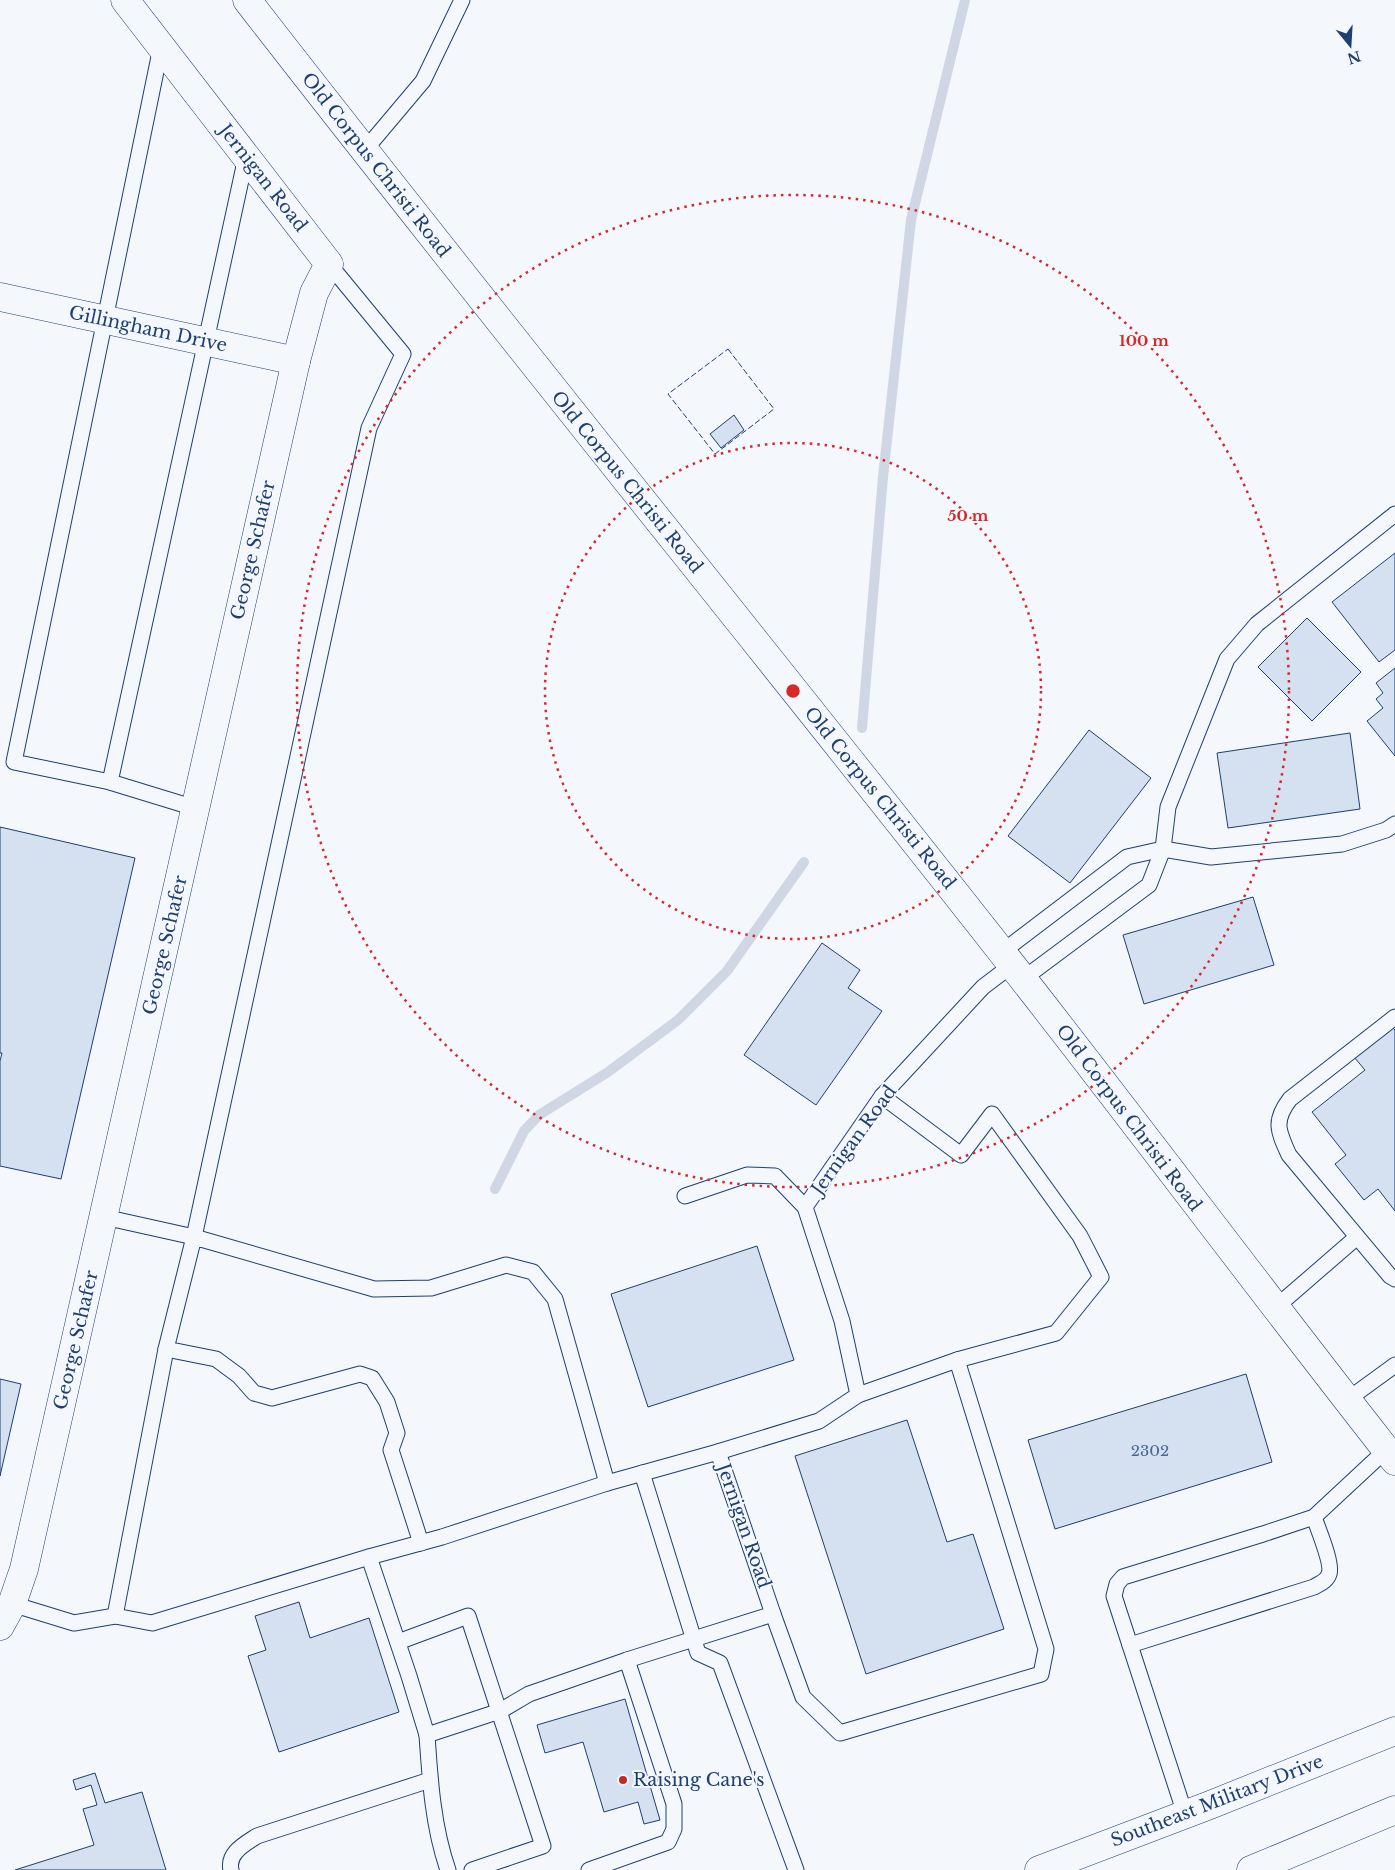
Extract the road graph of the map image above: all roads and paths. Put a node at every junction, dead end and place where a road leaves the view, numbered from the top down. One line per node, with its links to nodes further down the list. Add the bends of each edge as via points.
1 (125, 0): 4 (street, Jernigan Road)
2 (246, 0): 5 (street, Old Corpus Christi Road)
3 (462, 0): 5 (lane, via 422,81)
4 (161, 47): 6 (street, Jernigan Road); 9 (lane)
5 (364, 151): 17 (street, Old Corpus Christi Road)
6 (246, 157): 7 (street, Jernigan Road); 10 (lane)
7 (329, 264): 11 (street, George Schafer, via 314,293); 23 (lane, Jernigan Road, via 403,354 369,428)
8 (0, 297): 9 (street, Gillingham Drive)
9 (104, 319): 10 (street, Gillingham Drive); 13 (lane, via 14,762)
10 (206, 342): 11 (street, Gillingham Drive); 13 (lane)
11 (296, 361): 14 (street, George Schafer)
12 (1395, 514): 16 (lane, via 1257,624 1227,659 1168,807)
13 (110, 782): 14 (lane)
14 (195, 808): 22 (street, George Schafer)
15 (1395, 824): 16 (lane, via 1342,844 1211,856)
16 (1163, 849): 17 (lane, via 1126,857); 17 (lane, via 1149,885)
17 (1012, 965): 19 (lane, Jernigan Road, via 983,987); 26 (street, Old Corpus Christi Road)
18 (1395, 1016): 24 (lane, via 1290,1099 1278,1122 1289,1155)
19 (882, 1096): 21 (lane, Jernigan Road); 28 (lane, via 961,1155 992,1114 1080,1236 1101,1277 1056,1334)
20 (685, 1196): 21 (lane, via 746,1175 775,1176)
21 (805, 1207): 30 (lane, Jernigan Road, via 842,1321)
22 (104, 1217): 23 (lane); 40 (street, George Schafer, via 24,1569)
23 (194, 1237): 27 (lane); 35 (lane, via 374,1289 430,1288 506,1265 533,1272 555,1299)
24 (1357, 1237): 25 (lane); 26 (lane)
25 (1395, 1279)
26 (1275, 1308): 31 (street, Old Corpus Christi Road)
27 (166, 1349): 37 (lane, via 216,1360 239,1376 254,1393 272,1398 360,1374 372,1378 387,1402 397,1433 390,1450); 41 (lane)
28 (957, 1360): 30 (lane); 39 (lane, Jernigan Road, via 1046,1649 1041,1674 840,1733 803,1697)
29 (1395, 1365): 31 (lane)
30 (858, 1395): 32 (lane, Jernigan Road, via 819,1421)
31 (1347, 1400): 33 (street, Old Corpus Christi Road)
32 (718, 1452): 34 (lane); 39 (lane, Jernigan Road)
33 (1391, 1455): 36 (lane)
34 (642, 1473): 35 (lane); 42 (lane)
35 (607, 1484): 37 (lane)
36 (1314, 1517): 44 (lane, via 1329,1564 1330,1573 1326,1580 1314,1587); 44 (lane, via 1123,1577 1114,1596)
37 (421, 1543): 38 (lane)
38 (369, 1557): 41 (lane, via 152,1622); 43 (lane)
39 (773, 1614): 42 (lane)
40 (6, 1615): 41 (lane, via 74,1623)
41 (115, 1616)
42 (693, 1639): 45 (lane); 56 (lane, via 698,1654 720,1663)
43 (398, 1642): 46 (lane, via 468,1616); 48 (lane)
44 (1130, 1645): 51 (lane)
45 (627, 1660): 46 (lane, via 529,1694); 55 (lane, via 674,1804 674,1829 668,1842)
46 (500, 1711): 48 (lane); 52 (lane, via 543,1846)
47 (1395, 1731): 51 (street, Southeast Military Drive)
48 (426, 1735): 49 (lane)
49 (430, 1780): 53 (lane, via 257,1836 236,1850); 54 (lane, via 441,1851)
50 (1395, 1810): 58 (street)
51 (1185, 1814): 57 (street, Southeast Military Drive)
52 (481, 1868)
53 (231, 1870)
54 (448, 1870)
55 (589, 1870)
56 (796, 1870)
57 (1039, 1870)
58 (1251, 1870)

